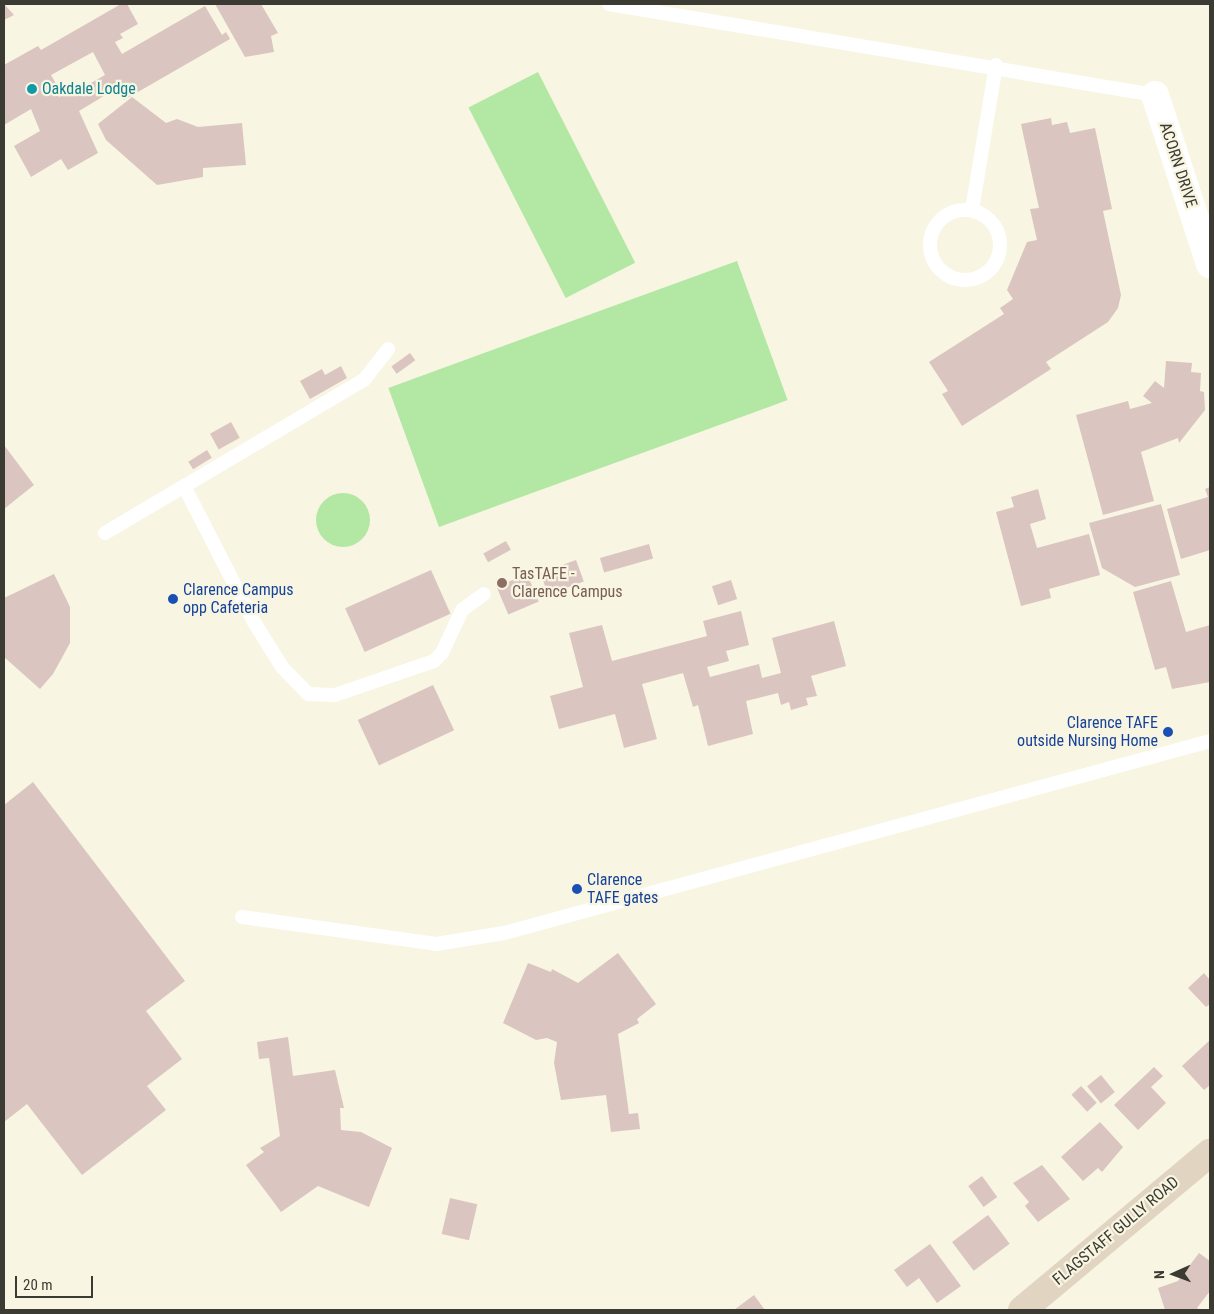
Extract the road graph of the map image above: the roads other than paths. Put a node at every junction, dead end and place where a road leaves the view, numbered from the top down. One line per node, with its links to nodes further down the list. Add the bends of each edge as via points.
1 (609, 4): 2 (lane)
2 (996, 65): 3 (lane); 4 (lane)
3 (1156, 95): 5 (street, ACORN DRIVE)
4 (972, 210): 4 (lane, via 983,214 998,231 1000,255 986,274 963,281 952,278 934,262 930,240 933,228 950,213)
5 (1210, 264)
6 (388, 349): 7 (lane, via 364,380)
7 (184, 486): 8 (lane); 9 (lane, via 254,622 282,667 308,694 335,695 434,661 442,653 462,610)
8 (105, 533)
9 (484, 594)
10 (1210, 741): 11 (lane, via 504,933 436,944)
11 (242, 917)
12 (1210, 1153): 13 (street, FLAGSTAFF GULLY ROAD)
13 (1022, 1310)

